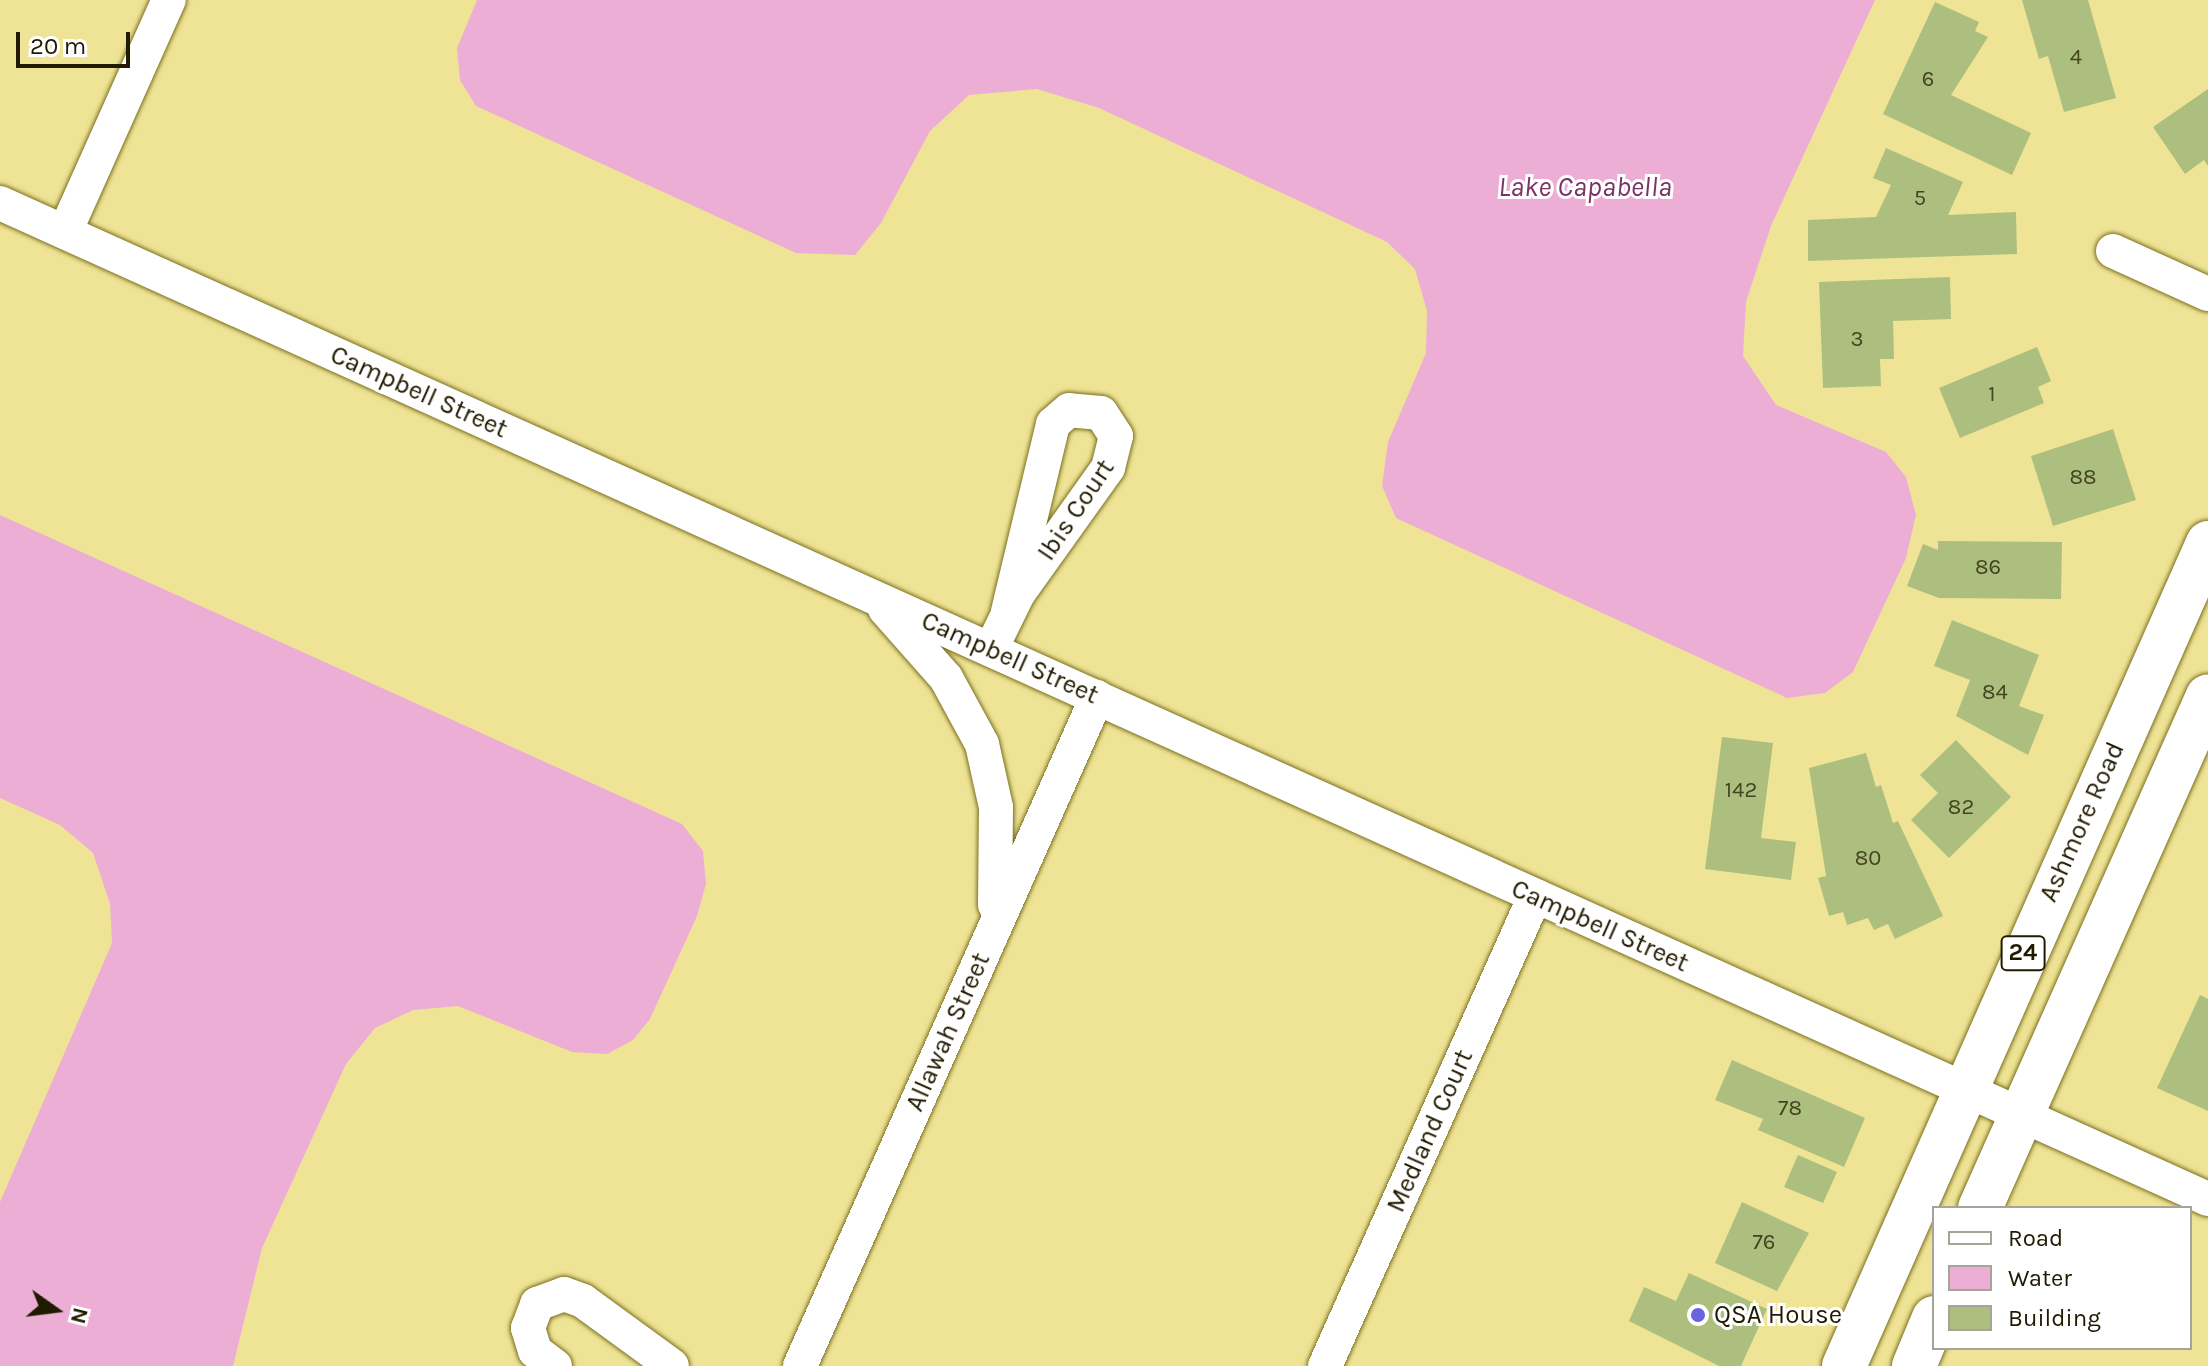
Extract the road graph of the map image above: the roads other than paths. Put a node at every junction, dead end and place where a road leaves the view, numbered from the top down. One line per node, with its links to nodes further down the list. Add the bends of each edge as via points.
1 (169, 0): 3 (street)
2 (0, 203): 3 (street, Campbell Street)
3 (65, 232): 7 (street, Campbell Street)
4 (2113, 251): 5 (street)
5 (2208, 294)
6 (2208, 543): 14 (main road, Ashmore Road / 24)
7 (874, 597): 9 (street, Campbell Street); 13 (street, via 954,690 986,757 999,846)
8 (1008, 612): 8 (street, Ibis Court, via 1053,424 1074,409 1101,413 1115,430 1111,462); 9 (street, Ibis Court)
9 (991, 649): 11 (street, Campbell Street)
10 (2208, 696): 15 (main road, 24)
11 (1097, 697): 12 (street, Campbell Street); 13 (street, Allawah Street)
12 (1535, 896): 14 (street, Campbell Street); 22 (street, Medland Court)
13 (988, 941): 21 (street, Allawah Street)
14 (1963, 1090): 15 (street, Campbell Street); 23 (main road, Ashmore Road / 24)
15 (2018, 1117): 16 (street, Campbell Street); 17 (main road, 24)
16 (2208, 1199)
17 (1981, 1206)
18 (1932, 1323): 24 (main road)
19 (555, 1366): 20 (street, via 535,1351 528,1328 537,1304 564,1294 587,1303)
20 (672, 1366)
21 (800, 1366)
22 (1325, 1366)
23 (1844, 1366)
24 (1914, 1366)

